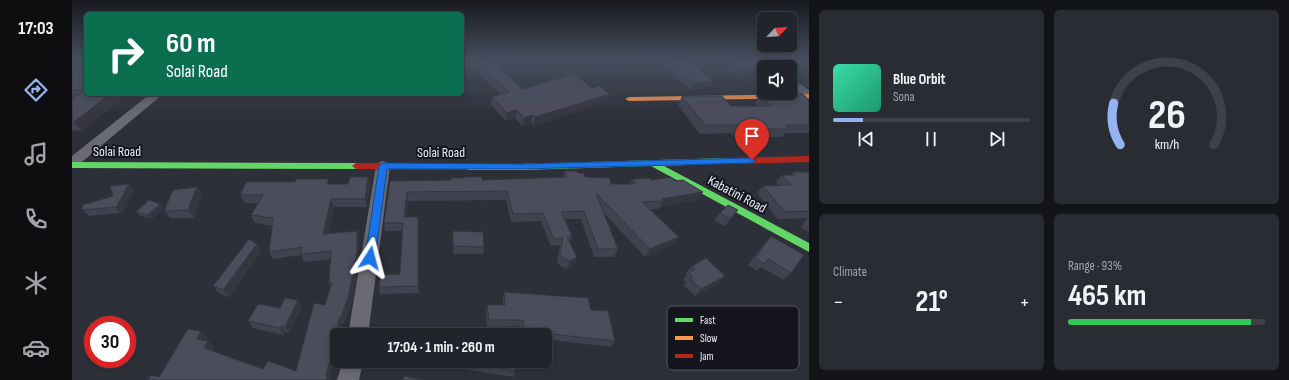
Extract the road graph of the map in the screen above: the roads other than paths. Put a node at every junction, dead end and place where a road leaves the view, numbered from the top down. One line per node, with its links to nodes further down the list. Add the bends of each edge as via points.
1 (797, 87): 4 (street)
2 (145, 96): 6 (street)
3 (155, 96): 9 (street)
4 (809, 96): 5 (main road)
5 (629, 99)
6 (72, 156)
7 (809, 159): 8 (main road, Solai Road)
8 (652, 163): 10 (main road, Solai Road); 11 (main road, Kabatini Road)
9 (72, 164): 10 (main road, Solai Road)
10 (383, 166): 12 (street)
11 (809, 248)
12 (359, 328)
13 (351, 368): 14 (street)
14 (348, 380)

